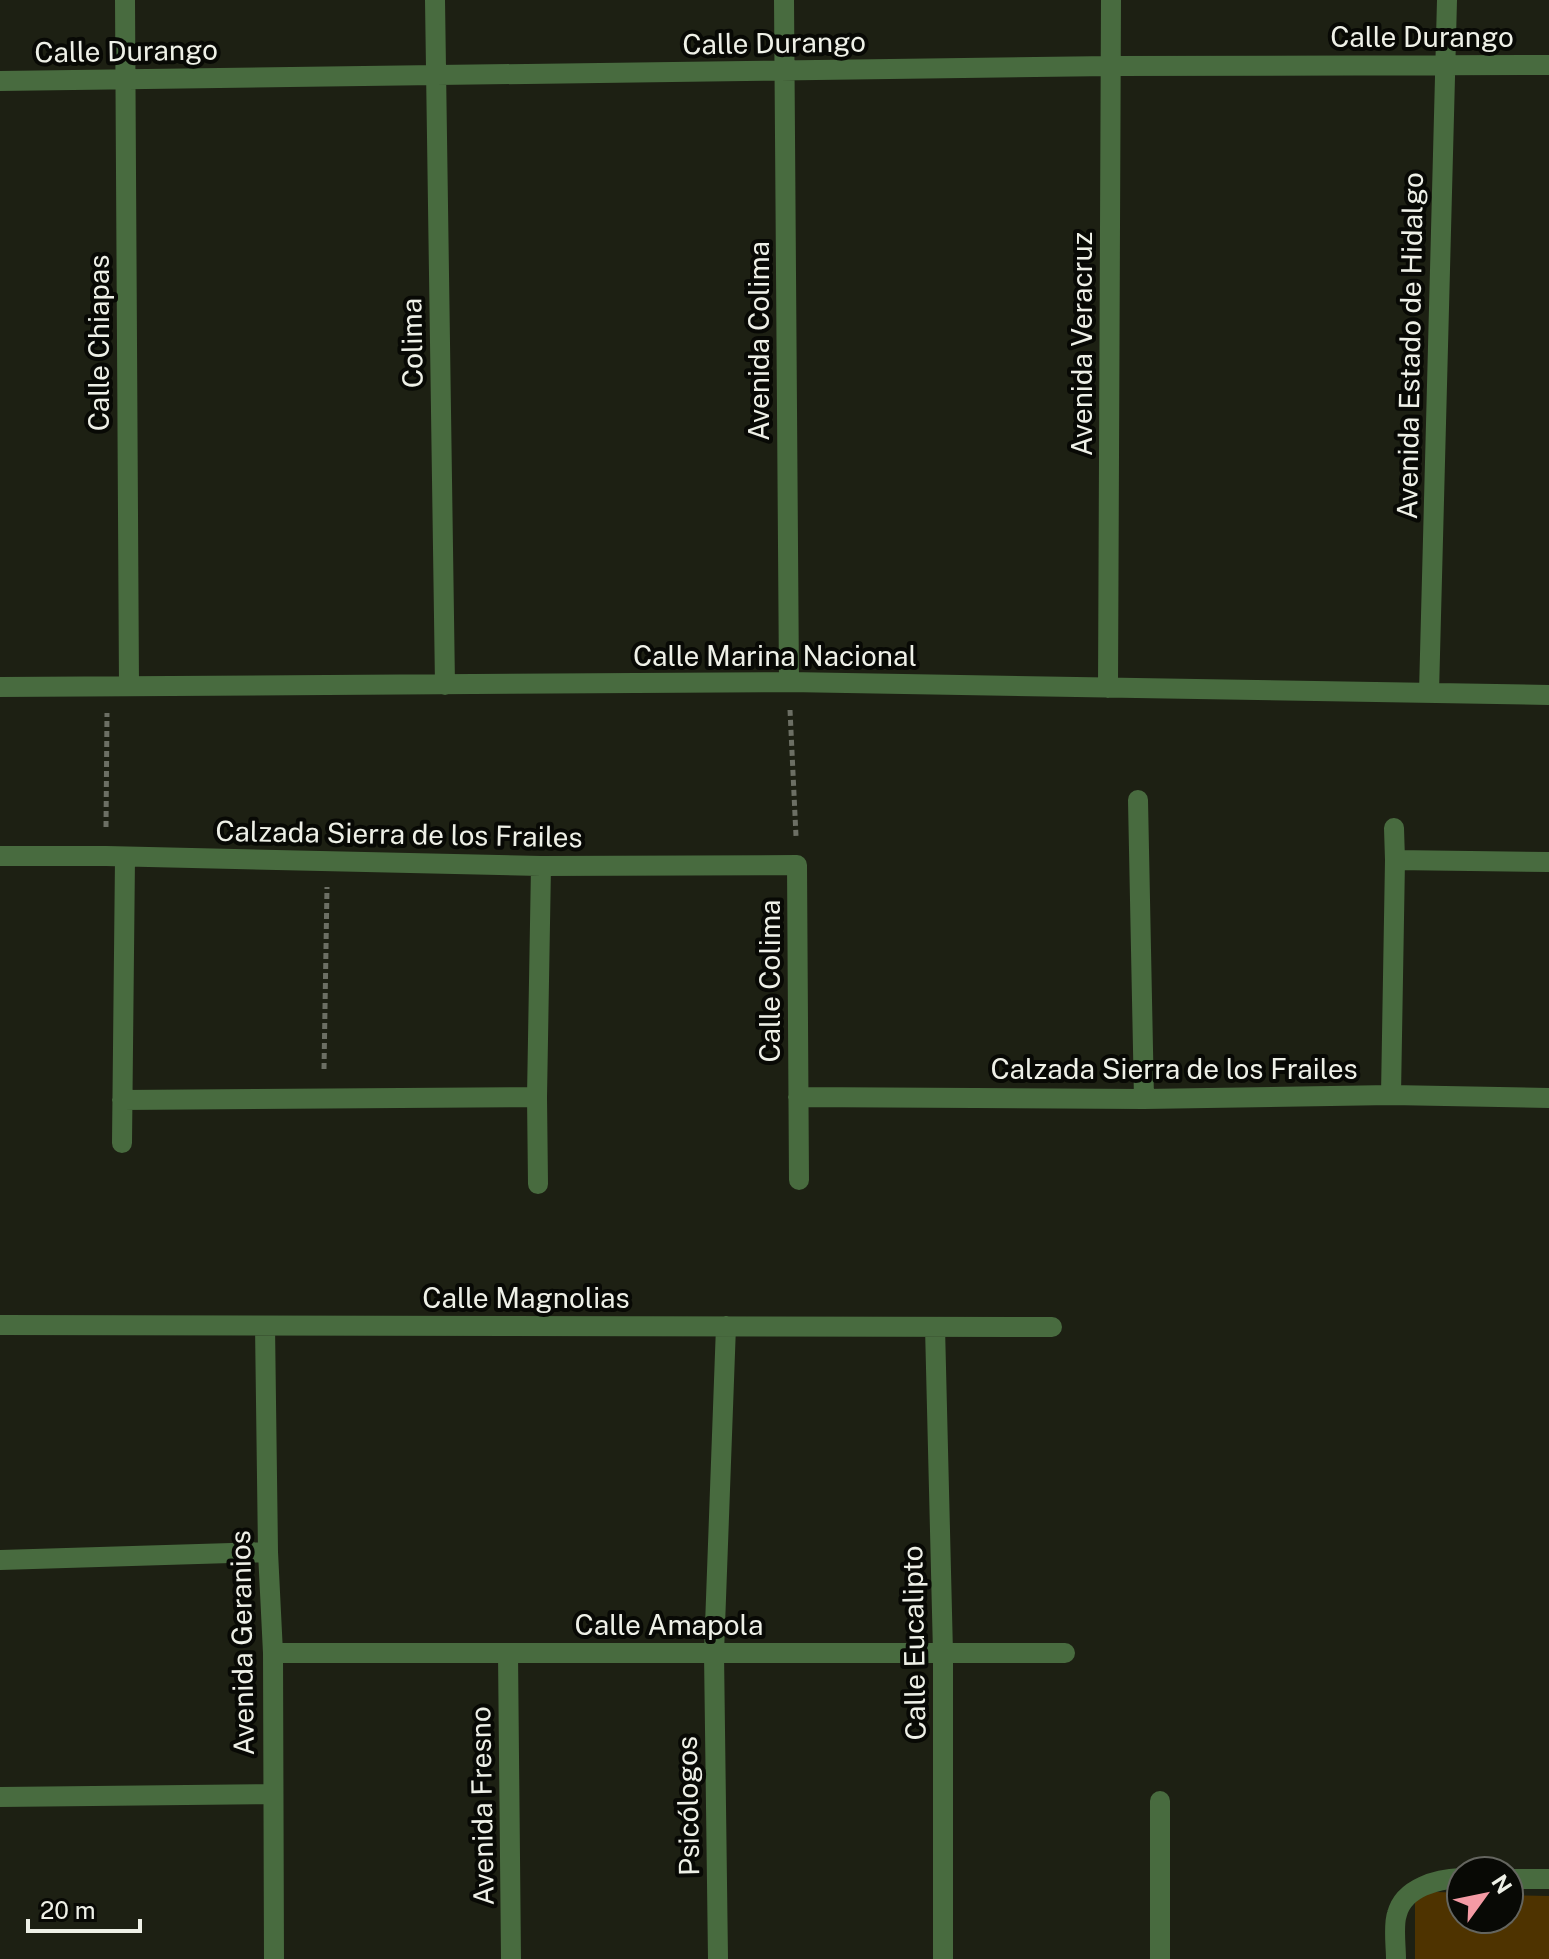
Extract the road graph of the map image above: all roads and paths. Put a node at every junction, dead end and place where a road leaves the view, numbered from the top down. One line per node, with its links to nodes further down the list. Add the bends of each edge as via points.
1 (125, 0): 11 (street, Calle Chiapas)
2 (435, 0): 10 (street, Colima)
3 (784, 0): 9 (street, Avenida Colima)
4 (1111, 0): 7 (street, Avenida Veracruz)
5 (1447, 0): 8 (street, Avenida Estado de Hidalgo)
6 (1549, 65): 8 (street, Calle Durango)
7 (1111, 66): 8 (street, Calle Durango); 9 (street, Calle Durango); 18 (street, Avenida Veracruz)
8 (1445, 66): 19 (street, Avenida Estado de Hidalgo)
9 (785, 71): 10 (street, Calle Durango); 13 (street, Avenida Colima)
10 (436, 76): 11 (street, Calle Durango); 14 (street, Colima)
11 (125, 79): 12 (street, Calle Durango); 15 (street, Calle Chiapas)
12 (0, 81)
13 (789, 682): 14 (street, Calle Marina Nacional); 18 (street, Calle Marina Nacional); 28 (path)
14 (445, 685): 15 (street, Calle Marina Nacional)
15 (129, 686): 17 (street, Calle Marina Nacional)
16 (0, 687): 17 (street, Calle Marina Nacional)
17 (107, 687): 24 (path)
18 (1108, 688): 19 (street, Calle Marina Nacional)
19 (1429, 693): 20 (street, Calle Marina Nacional)
20 (1549, 695)
21 (1138, 800): 35 (street)
22 (1394, 828): 25 (street)
23 (0, 856): 24 (street, Calzada Sierra de los Frailes)
24 (116, 857): 26 (street, Calzada Sierra de los Frailes); 36 (street)
25 (1395, 860): 27 (street); 30 (street)
26 (328, 861): 29 (street, Calzada Sierra de los Frailes); 33 (path)
27 (1549, 862)
28 (797, 865): 29 (street, Calzada Sierra de los Frailes); 32 (street, Calle Colima)
29 (541, 866): 31 (street)
30 (1391, 1095): 34 (street, Calzada Sierra de los Frailes); 35 (street, Calzada Sierra de los Frailes)
31 (537, 1097): 33 (street); 39 (street)
32 (798, 1097): 35 (street, Calzada Sierra de los Frailes); 38 (street, Calle Colima)
33 (323, 1098): 36 (street)
34 (1549, 1098)
35 (1144, 1099)
36 (122, 1100): 37 (street)
37 (122, 1143)
38 (799, 1180)
39 (538, 1184)
40 (0, 1325): 41 (street, Calle Magnolias)
41 (265, 1326): 42 (street, Calle Magnolias); 45 (street, Avenida Geranios)
42 (726, 1326): 43 (street, Calle Magnolias); 49 (street, Psicólogos)
43 (935, 1327): 44 (street, Calle Magnolias); 50 (street, Calle Eucalipto)
44 (1052, 1327)
45 (268, 1552): 46 (street); 47 (street, Avenida Geranios)
46 (0, 1560)
47 (273, 1653): 48 (street, Calle Amapola); 52 (street, Avenida Geranios)
48 (508, 1653): 49 (street, Calle Amapola); 59 (street, Avenida Fresno)
49 (714, 1653): 50 (street, Calle Amapola); 60 (street, Psicólogos)
50 (943, 1653): 51 (street, Calle Amapola); 61 (street, Calle Eucalipto)
51 (1065, 1653)
52 (273, 1794): 53 (street); 58 (street, Avenida Geranios)
53 (0, 1797)
54 (1160, 1801): 62 (street)
55 (1525, 1879): 56 (street)
56 (1549, 1879)
57 (1445, 1880): 63 (street, via 1433,1881 1405,1900 1396,1914)
58 (274, 1959)
59 (511, 1959)
60 (718, 1959)
61 (943, 1959)
62 (1160, 1959)
63 (1396, 1959)

